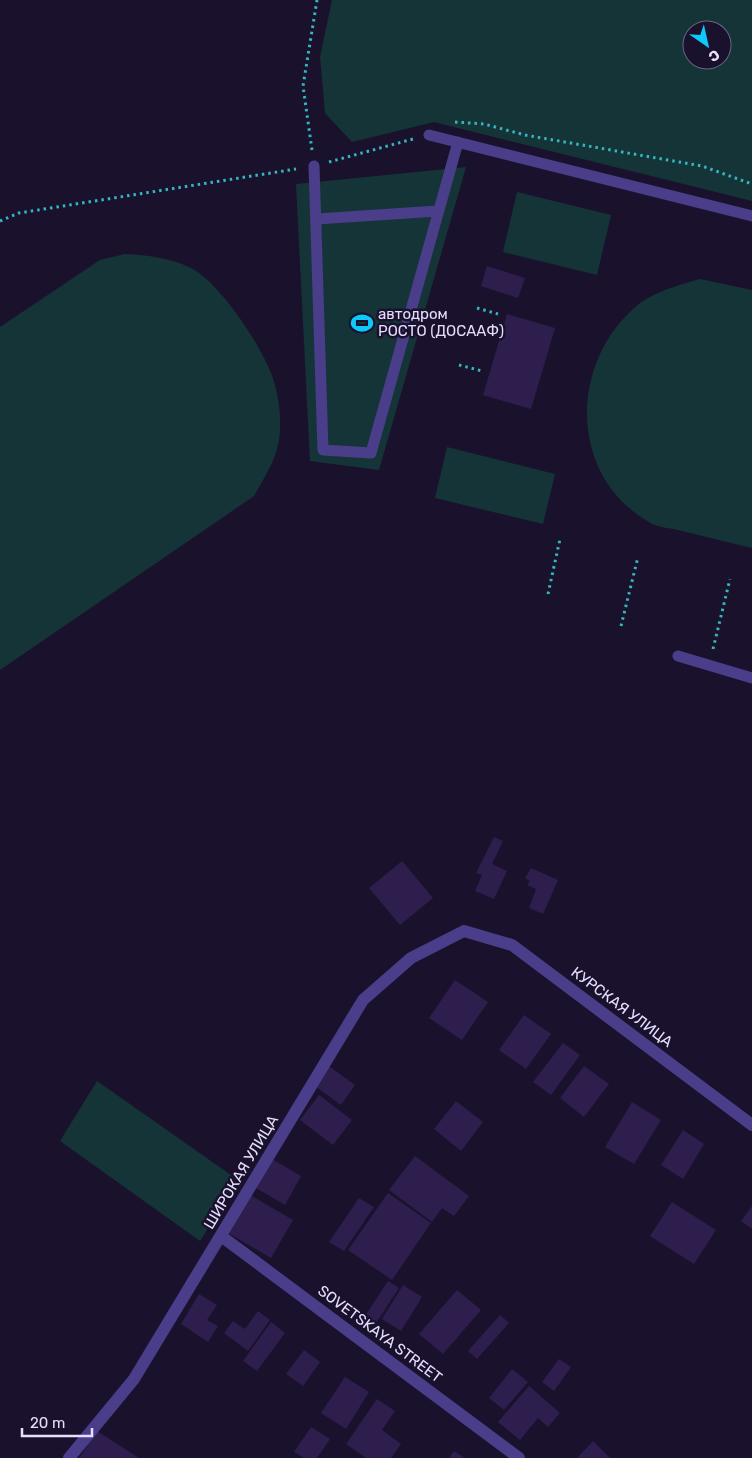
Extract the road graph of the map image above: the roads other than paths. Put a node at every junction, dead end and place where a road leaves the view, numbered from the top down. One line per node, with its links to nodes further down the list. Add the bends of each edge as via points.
1 (429, 135): 2 (lane)
2 (458, 142): 4 (lane); 5 (lane)
3 (314, 166): 6 (lane)
4 (438, 210): 6 (lane); 6 (lane, via 371,453 323,450)
5 (752, 216)
6 (316, 220)
7 (678, 656): 8 (lane)
8 (752, 678)
9 (464, 931): 10 (street, КУРСКАЯ УЛИЦА, via 512,945); 11 (street, ШИРОКАЯ УЛИЦА, via 411,958 363,1000)
10 (752, 1125)
11 (221, 1236): 12 (street, ШИРОКАЯ УЛИЦА, via 134,1379); 13 (street, SOVETSKAYA STREET)
12 (70, 1458)
13 (519, 1458)

